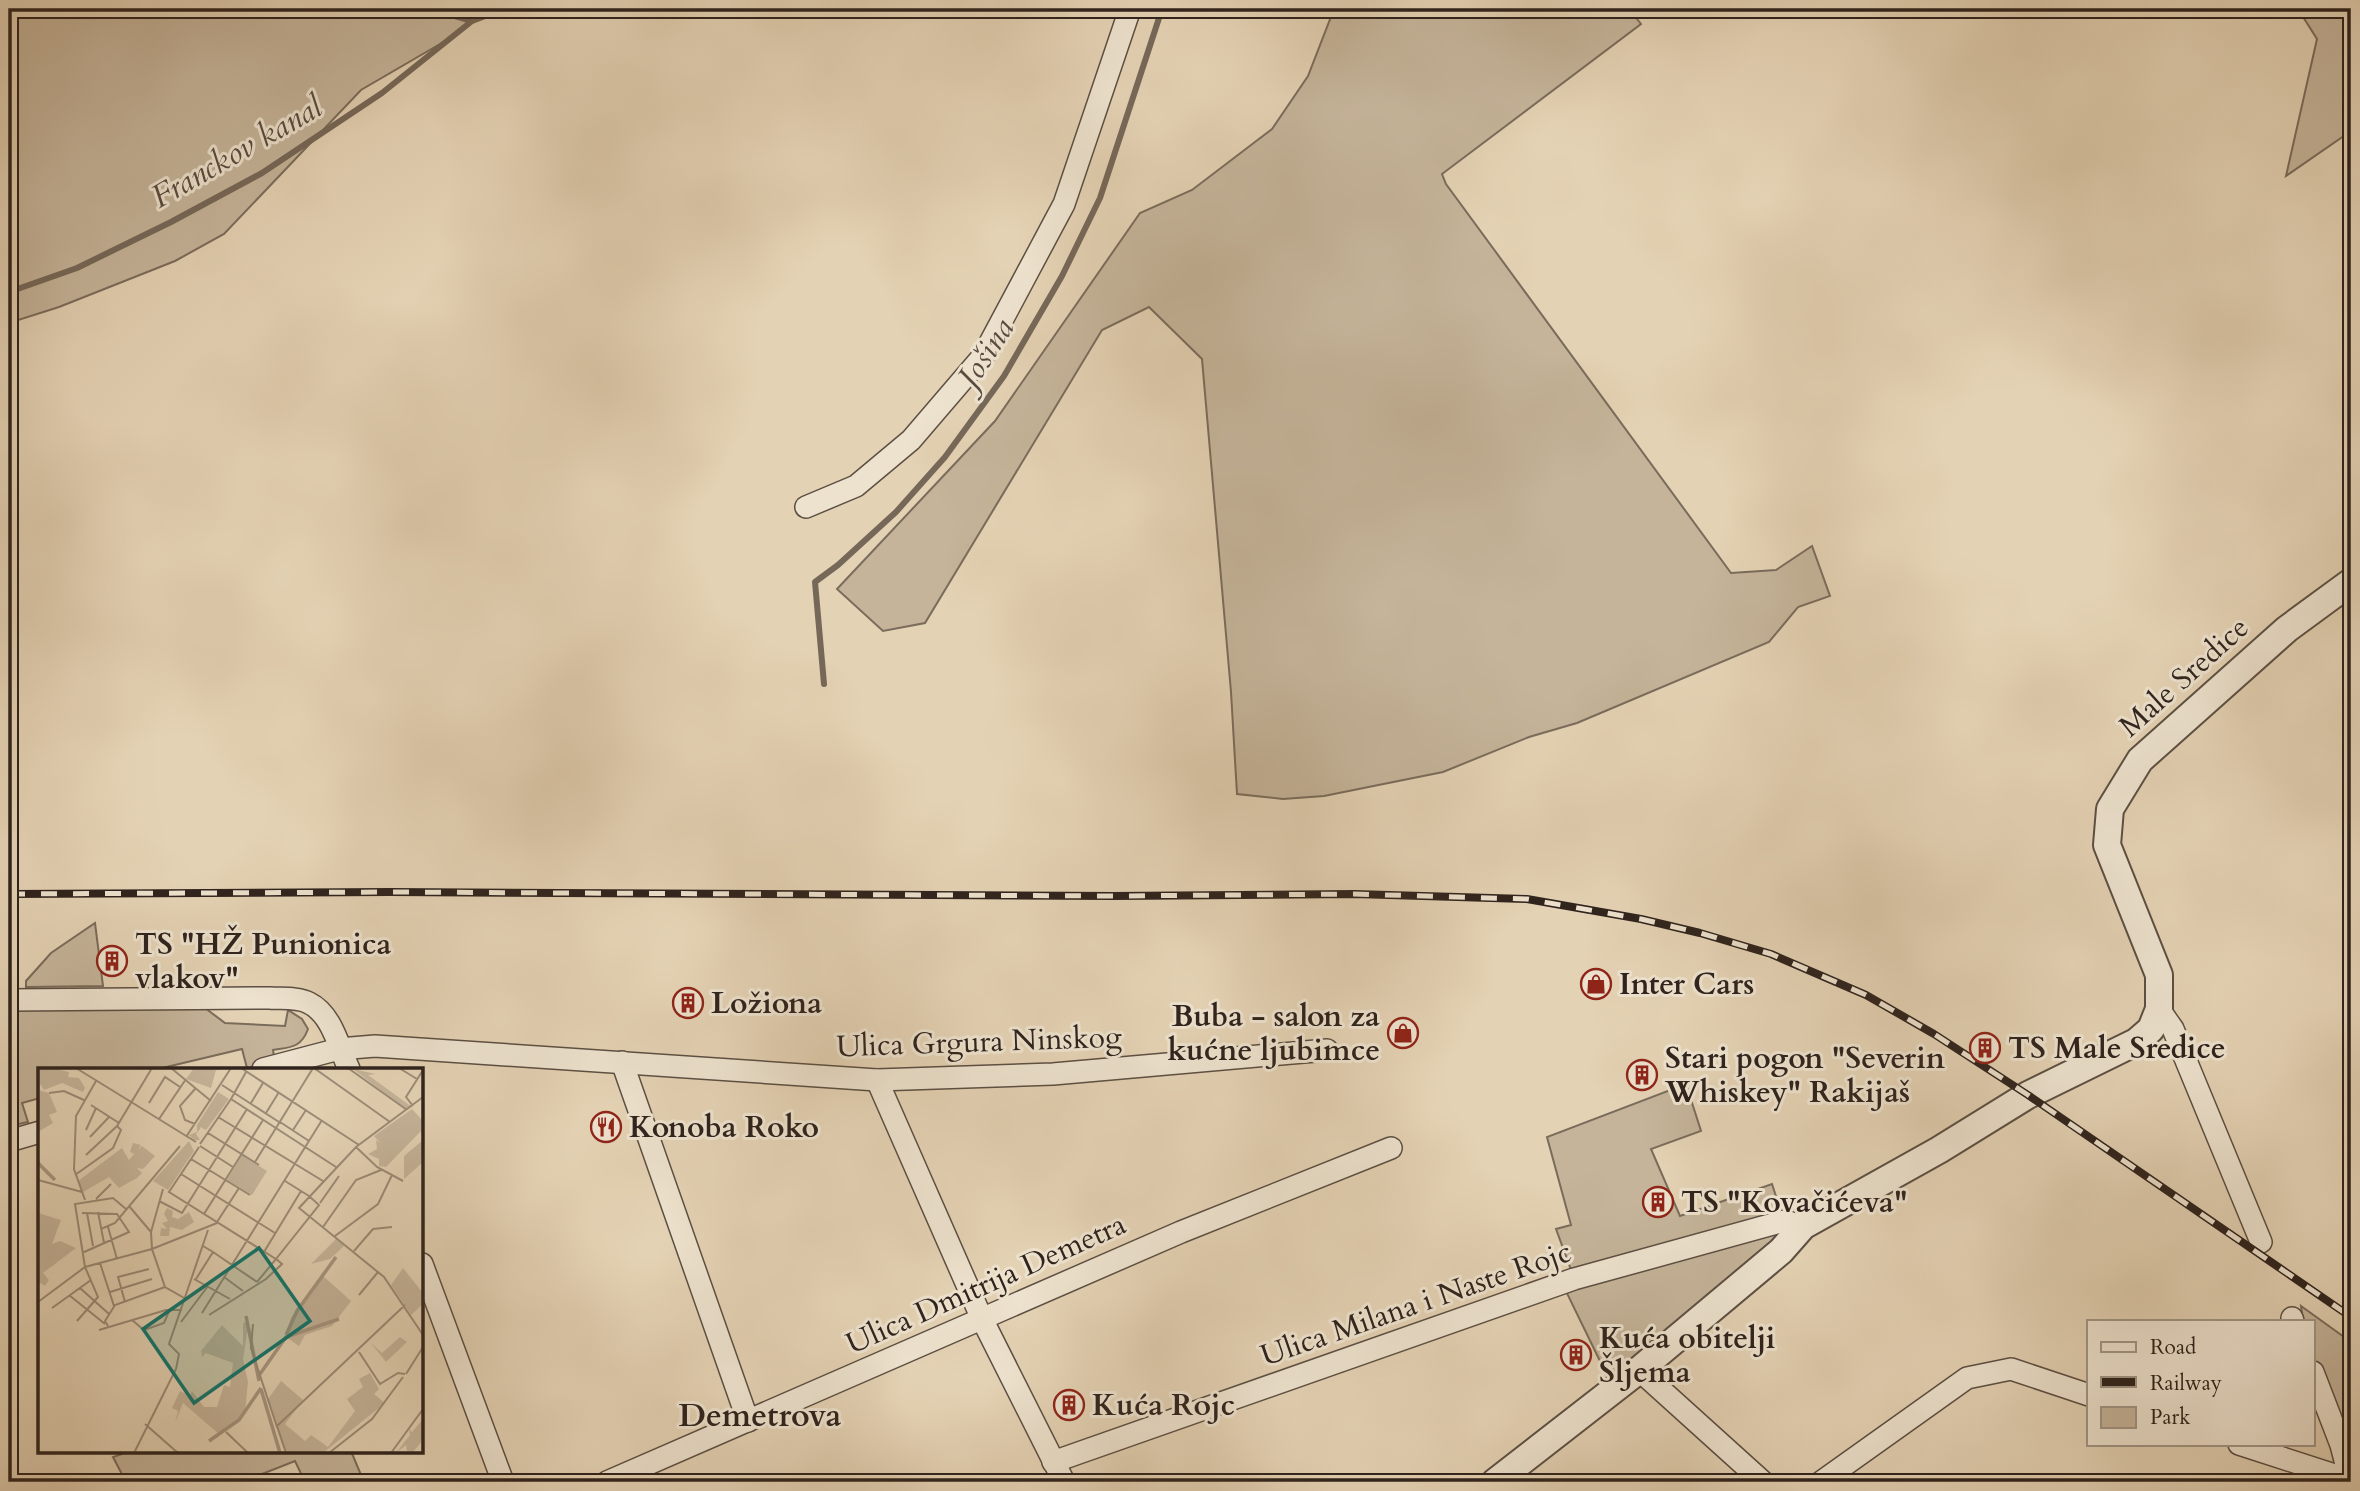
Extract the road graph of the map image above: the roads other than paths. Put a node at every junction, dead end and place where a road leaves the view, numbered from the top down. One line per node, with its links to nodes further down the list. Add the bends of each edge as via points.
1 (1130, 9): 2 (street, via 1063,204 983,356 911,440 856,485)
2 (806, 506)
3 (2351, 582): 5 (street, Male Sredice, via 2287,629 2140,760 2110,809 2107,845 2159,975)
4 (9, 1000): 6 (street, via 291,999 309,1003 321,1013)
5 (2159, 1009): 15 (street, via 2151,1029 2136,1042 2028,1096); 16 (street, via 2173,1029)
6 (339, 1049): 8 (street, Ulica Grgura Ninskog, via 375,1046); 9 (street, Ulica Grgura Ninskog); 10 (street)
7 (1327, 1050): 11 (street, Ulica Grgura Ninskog, via 1053,1074)
8 (622, 1062): 11 (street, Ulica Grgura Ninskog); 22 (street)
9 (267, 1068)
10 (348, 1068)
11 (877, 1080): 18 (street)
12 (38, 1133): 13 (street)
13 (9, 1141)
14 (1391, 1148): 18 (street, Ulica Dmitrija Demetra)
15 (1803, 1226): 19 (street, via 1781,1251); 24 (street, Ulica Milana i Naste Rojc, via 1784,1221 1574,1279)
16 (2261, 1242)
17 (424, 1269): 26 (street)
18 (982, 1318): 22 (street, Ulica Dmitrija Demetra); 24 (street)
19 (1639, 1370): 29 (street); 30 (street)
20 (2314, 1375): 25 (street)
21 (2087, 1394): 31 (street, via 2011,1369 1967,1378)
22 (748, 1421): 27 (street, Ulica Dmitrija Demetra)
23 (2245, 1446): 25 (street)
24 (1053, 1462): 28 (street)
25 (2351, 1481)
26 (503, 1482)
27 (607, 1482)
28 (1064, 1482)
29 (1495, 1482)
30 (1763, 1482)
31 (1821, 1482)

